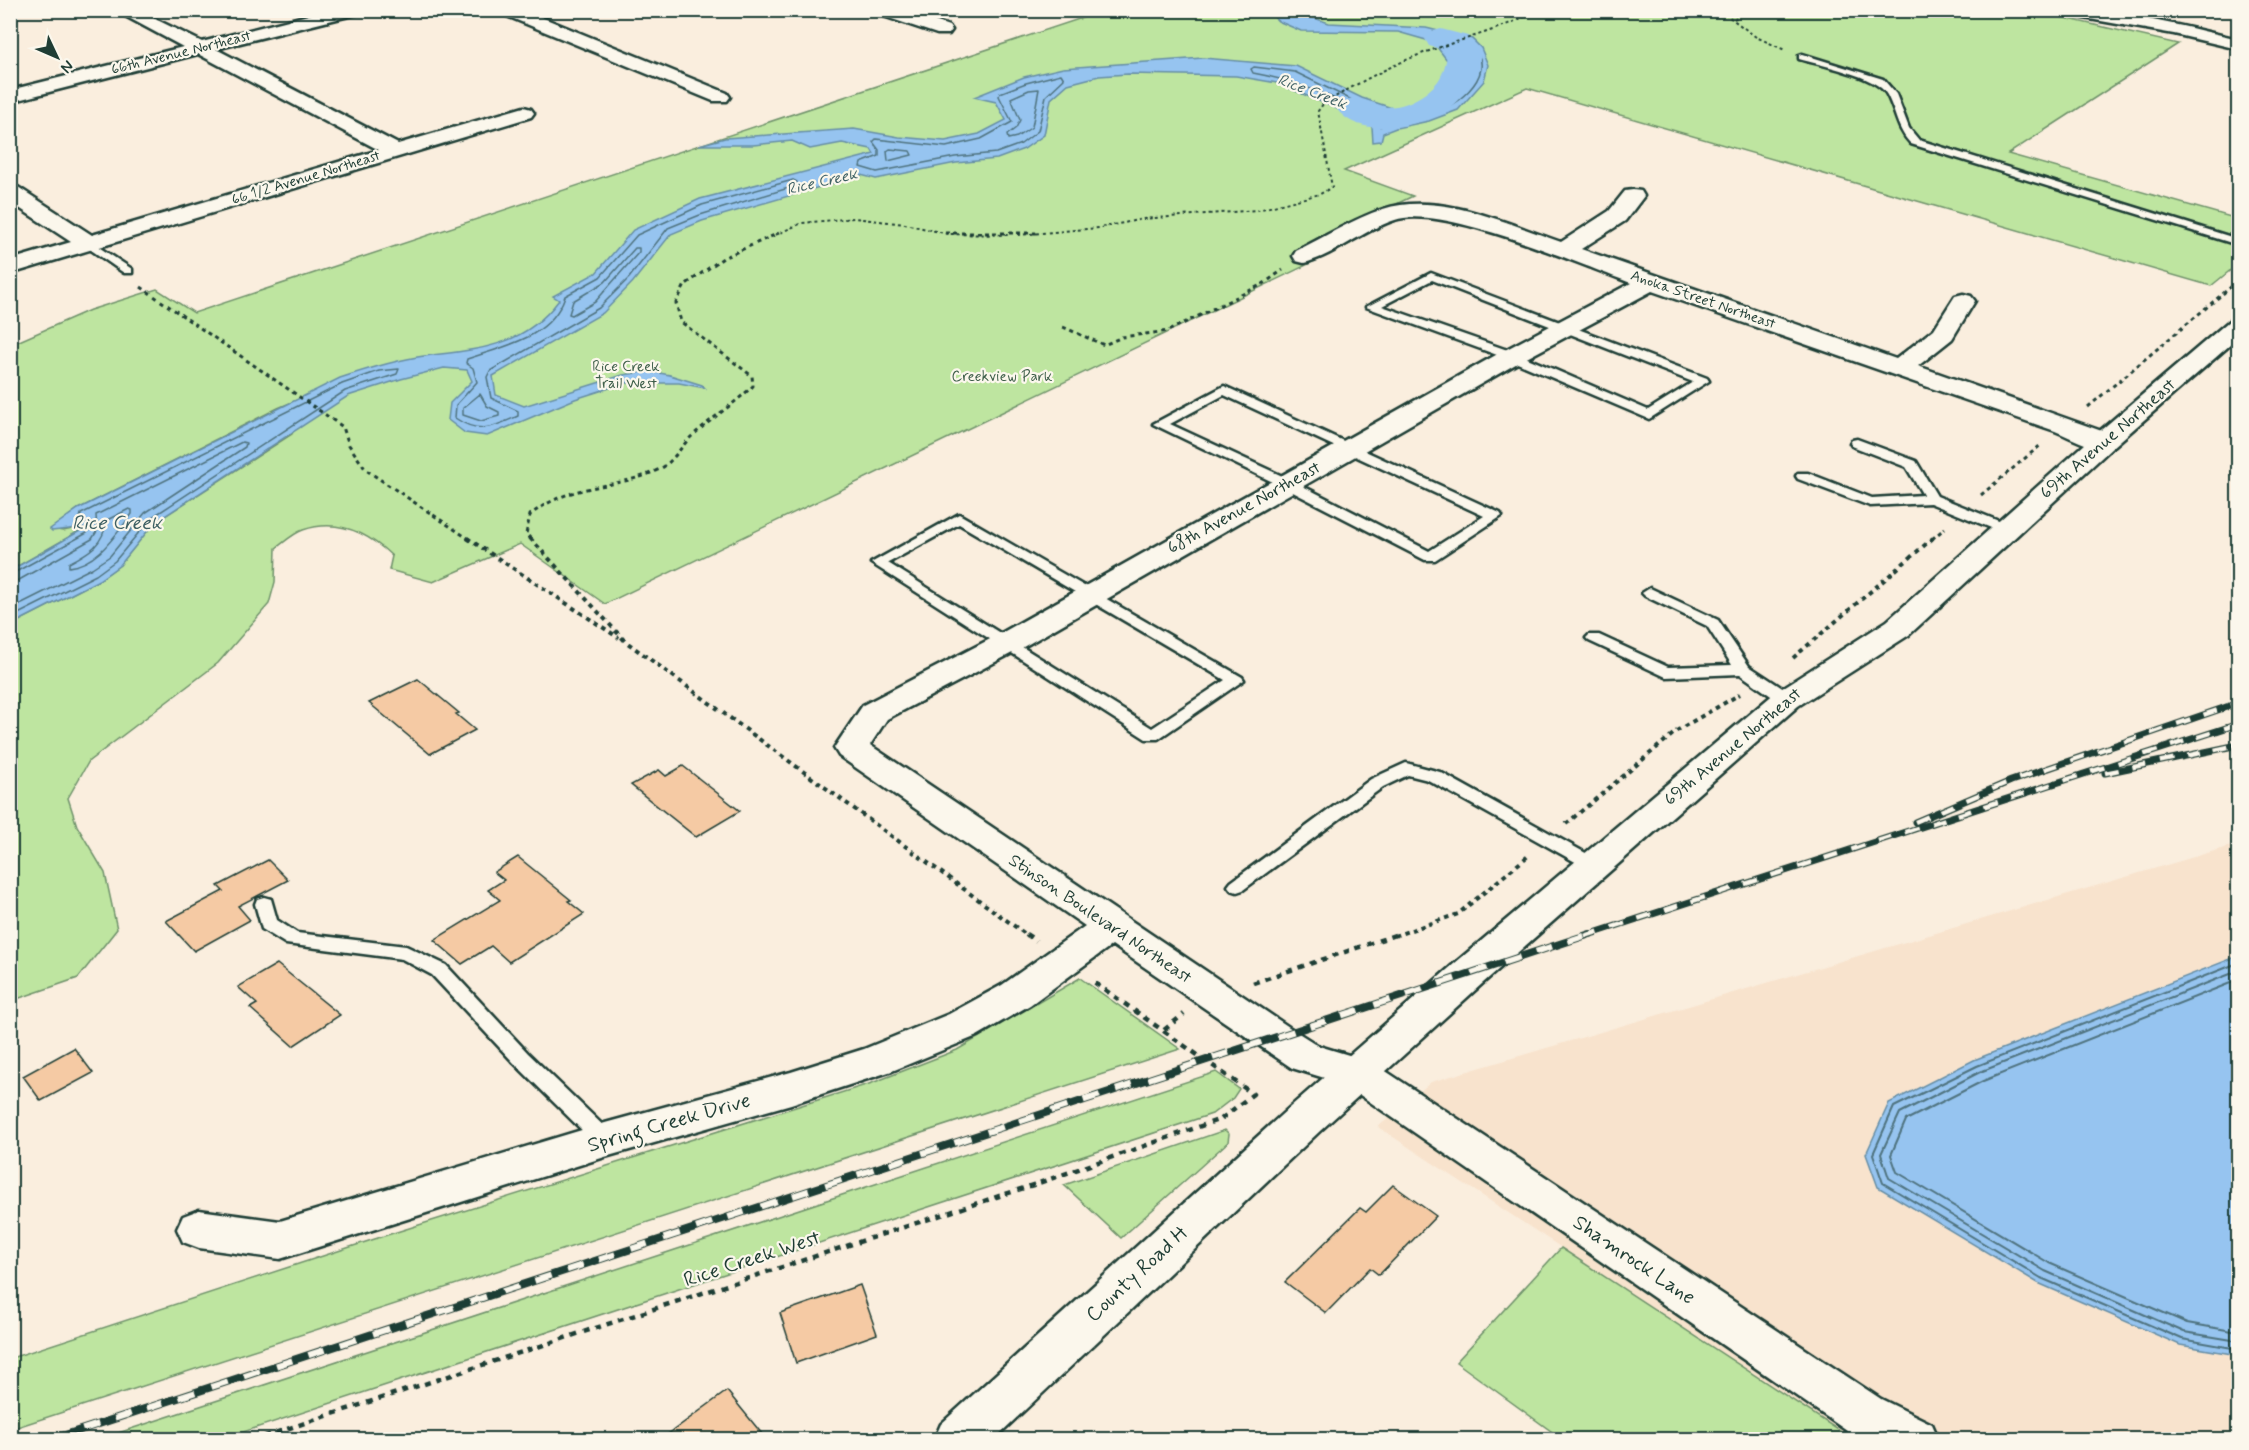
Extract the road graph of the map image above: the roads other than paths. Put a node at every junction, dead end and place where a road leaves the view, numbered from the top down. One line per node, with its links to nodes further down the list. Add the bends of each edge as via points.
1 (122, 10): 8 (street)
2 (351, 10): 8 (street, 66th Avenue Northeast)
3 (507, 10): 11 (street)
4 (2067, 10): 7 (street)
5 (894, 12): 6 (street)
6 (943, 30)
7 (2238, 44)
8 (200, 48): 10 (street, 66th Avenue Northeast); 13 (street)
9 (1802, 57): 16 (lane, via 1889,86 1907,136 1915,142)
10 (10, 96)
11 (720, 97)
12 (524, 113): 13 (street, 66 1/2 Avenue Northeast)
13 (396, 151): 17 (street, 66 1/2 Avenue Northeast)
14 (10, 192): 17 (street)
15 (1633, 196): 18 (street, via 1617,216)
16 (2238, 242)
17 (88, 243): 20 (street, 66 1/2 Avenue Northeast); 21 (lane)
18 (1564, 250): 19 (street, Anoka Street Northeast, via 1459,216 1405,210); 22 (street, Anoka Street Northeast)
19 (1304, 256)
20 (10, 267)
21 (128, 271)
22 (1651, 282): 25 (street, 68th Avenue Northeast); 27 (street, Anoka Street Northeast)
23 (1963, 301): 27 (street, via 1943,334)
24 (2238, 326): 28 (street, 69th Avenue Northeast)
25 (1566, 327): 26 (street, 68th Avenue Northeast); 26 (lane, via 1431,276 1372,307); 26 (lane, via 1703,381 1649,415)
26 (1512, 356): 30 (street, 68th Avenue Northeast)
27 (1900, 368): 28 (street, Anoka Street Northeast)
28 (2104, 441): 34 (street, 69th Avenue Northeast)
29 (1857, 443): 33 (lane, via 1911,464)
30 (1352, 448): 32 (street, 68th Avenue Northeast); 32 (lane, via 1224,390 1161,424); 32 (lane, via 1495,516 1430,557)
31 (1803, 476): 33 (lane, via 1870,502)
32 (1288, 484): 36 (street, 68th Avenue Northeast)
33 (1932, 499): 34 (lane)
34 (2006, 529): 40 (street, 69th Avenue Northeast, via 1898,628)
35 (1650, 593): 39 (lane, via 1713,623)
36 (1090, 595): 38 (street, 68th Avenue Northeast); 38 (lane, via 959,518 878,563); 38 (lane, via 1236,680 1152,735)
37 (1594, 638): 39 (lane, via 1666,672)
38 (1006, 643): 41 (street, 68th Avenue Northeast, via 875,712)
39 (1743, 669): 40 (lane)
40 (1774, 690): 42 (street, 69th Avenue Northeast)
41 (851, 748): 45 (street, Stinson Boulevard Northeast)
42 (1594, 865): 43 (lane, via 1434,776 1406,769 1377,783); 46 (street, 69th Avenue Northeast)
43 (1237, 885)
44 (264, 904): 48 (lane, via 269,924 292,939 406,953 439,970)
45 (1111, 927): 46 (street, Stinson Boulevard Northeast, via 1306,1057); 48 (street, Spring Creek Drive, via 1016,995 954,1029 801,1085)
46 (1358, 1073): 47 (street, 69th Avenue Northeast); 51 (street, Shamrock Lane, via 1864,1415)
47 (1317, 1108): 50 (street, County Road H)
48 (605, 1140): 49 (street, Spring Creek Drive, via 280,1240)
49 (199, 1229)
50 (958, 1440)
51 (1914, 1440)

